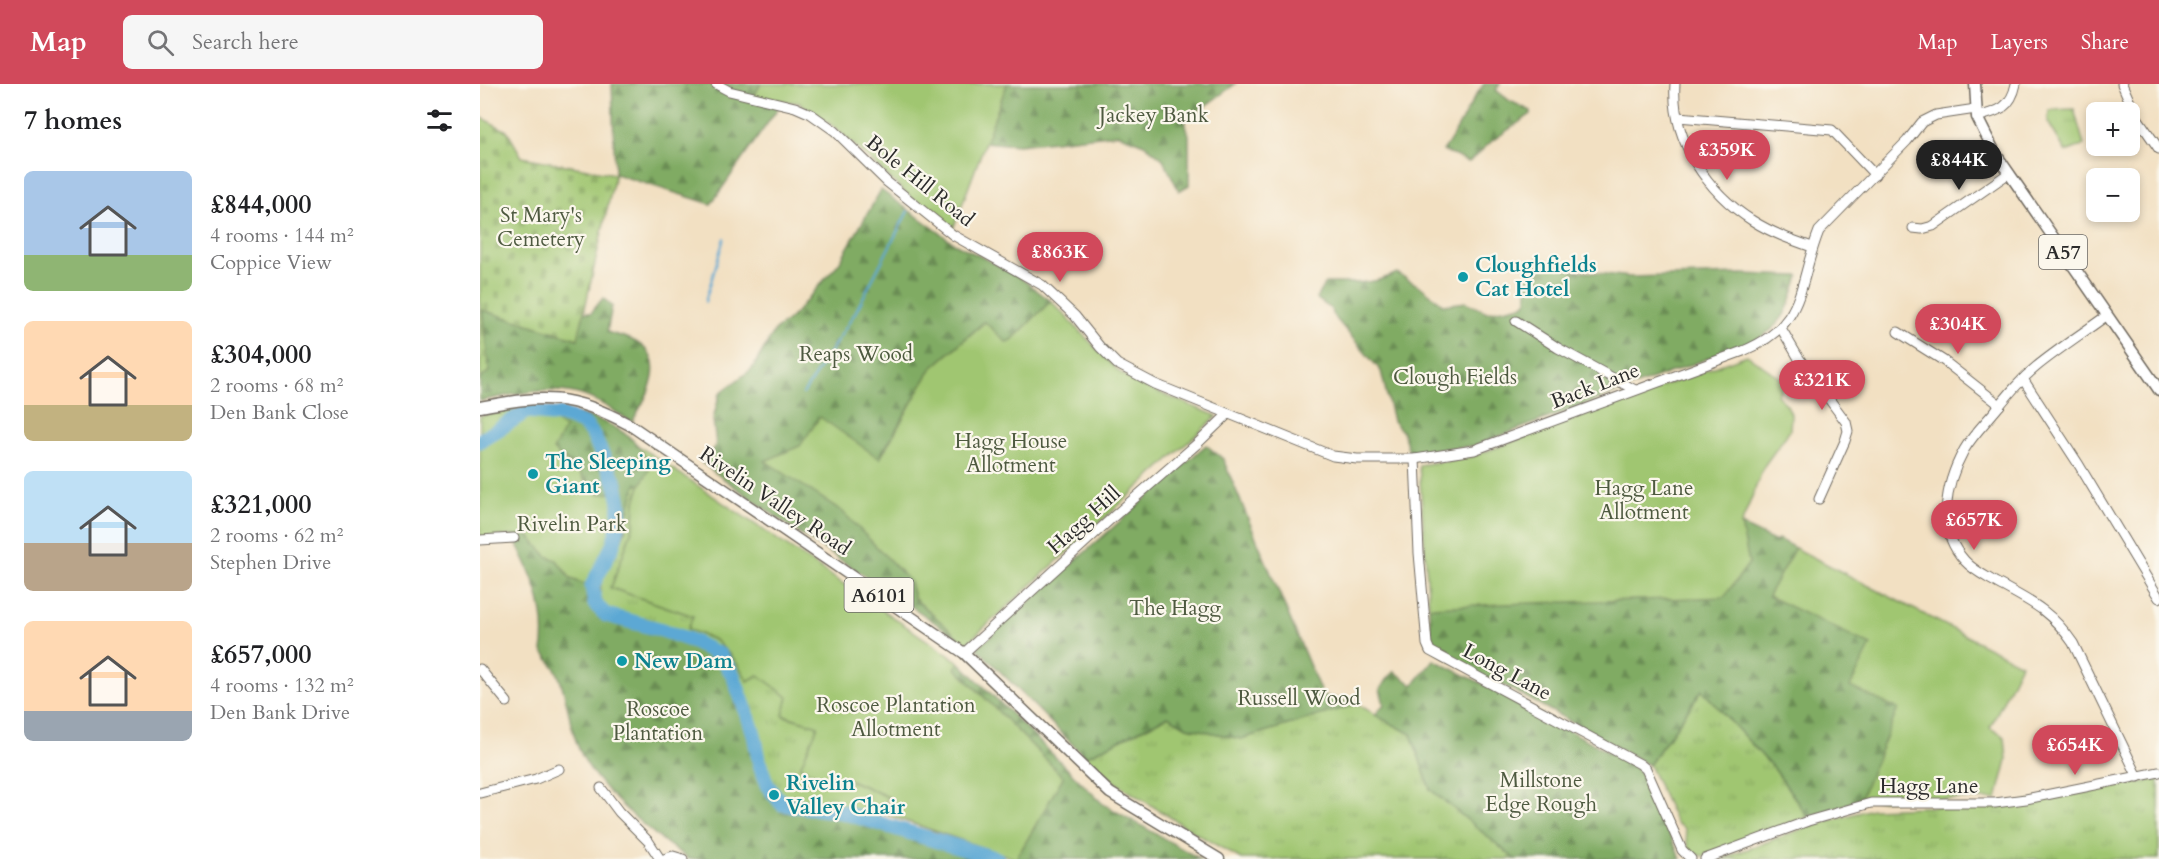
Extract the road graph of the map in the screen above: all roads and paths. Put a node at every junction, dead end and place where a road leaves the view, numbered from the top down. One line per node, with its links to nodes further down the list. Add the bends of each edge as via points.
1 (716, 84): 22 (street, Bole Hill Road, via 729,92 811,114 835,131 873,171 953,235 1042,285 1117,364)
2 (1675, 84): 7 (street)
3 (1975, 84): 6 (main road, A57)
4 (2016, 84): 6 (street, via 2006,105 1994,112)
5 (2122, 84): 8 (street, via 2136,116)
6 (1977, 113): 9 (main road, A57); 10 (street, via 1928,119)
7 (1678, 117): 10 (street, via 1832,130); 12 (street, via 1695,162 1732,206 1772,232)
8 (2159, 149)
9 (2008, 173): 11 (street, via 1933,226); 13 (main road, A57)
10 (1875, 175): 12 (street, via 1819,231)
11 (1913, 228)
12 (1812, 247): 15 (street, via 1800,294)
13 (2106, 316): 17 (street); 19 (main road, A57)
14 (1516, 321): 18 (street)
15 (1780, 328): 18 (street, Back Lane, via 1749,349); 24 (street, via 1846,422 1845,441)
16 (1898, 332): 20 (street, via 1944,361)
17 (2023, 379): 20 (street); 27 (street)
18 (1635, 390): 23 (street, Back Lane, via 1474,450)
19 (2159, 390)
20 (2000, 405): 33 (street, via 1973,437 1956,468 1946,505 1949,536 1975,570 2037,605 2063,628)
21 (480, 407): 28 (main road, Rivelin Valley Road / A6101, via 555,399 571,400 609,414)
22 (1227, 414): 23 (street, Bole Hill Road, via 1333,456); 28 (street, Hagg Hill)
23 (1414, 459): 41 (street, Long Lane, via 1426,644 1430,651 1640,764 1646,769 1682,850)
24 (1820, 499)
25 (514, 538): 26 (street)
26 (480, 540)
27 (2159, 598)
28 (964, 653): 40 (main road, Rivelin Valley Road / A6101, via 1110,793)
29 (480, 669): 30 (street)
30 (507, 702)
31 (559, 769): 35 (street)
32 (2159, 772): 33 (street, Hagg Lane)
33 (2138, 777): 42 (street, Hagg Lane, via 1995,803 1871,803 1808,821)
34 (601, 788): 36 (street)
35 (480, 793)
36 (635, 830): 37 (street); 38 (street)
37 (626, 837)
38 (662, 859): 39 (street)
39 (683, 859)
40 (1219, 859)
41 (1691, 859)
42 (1705, 859)

